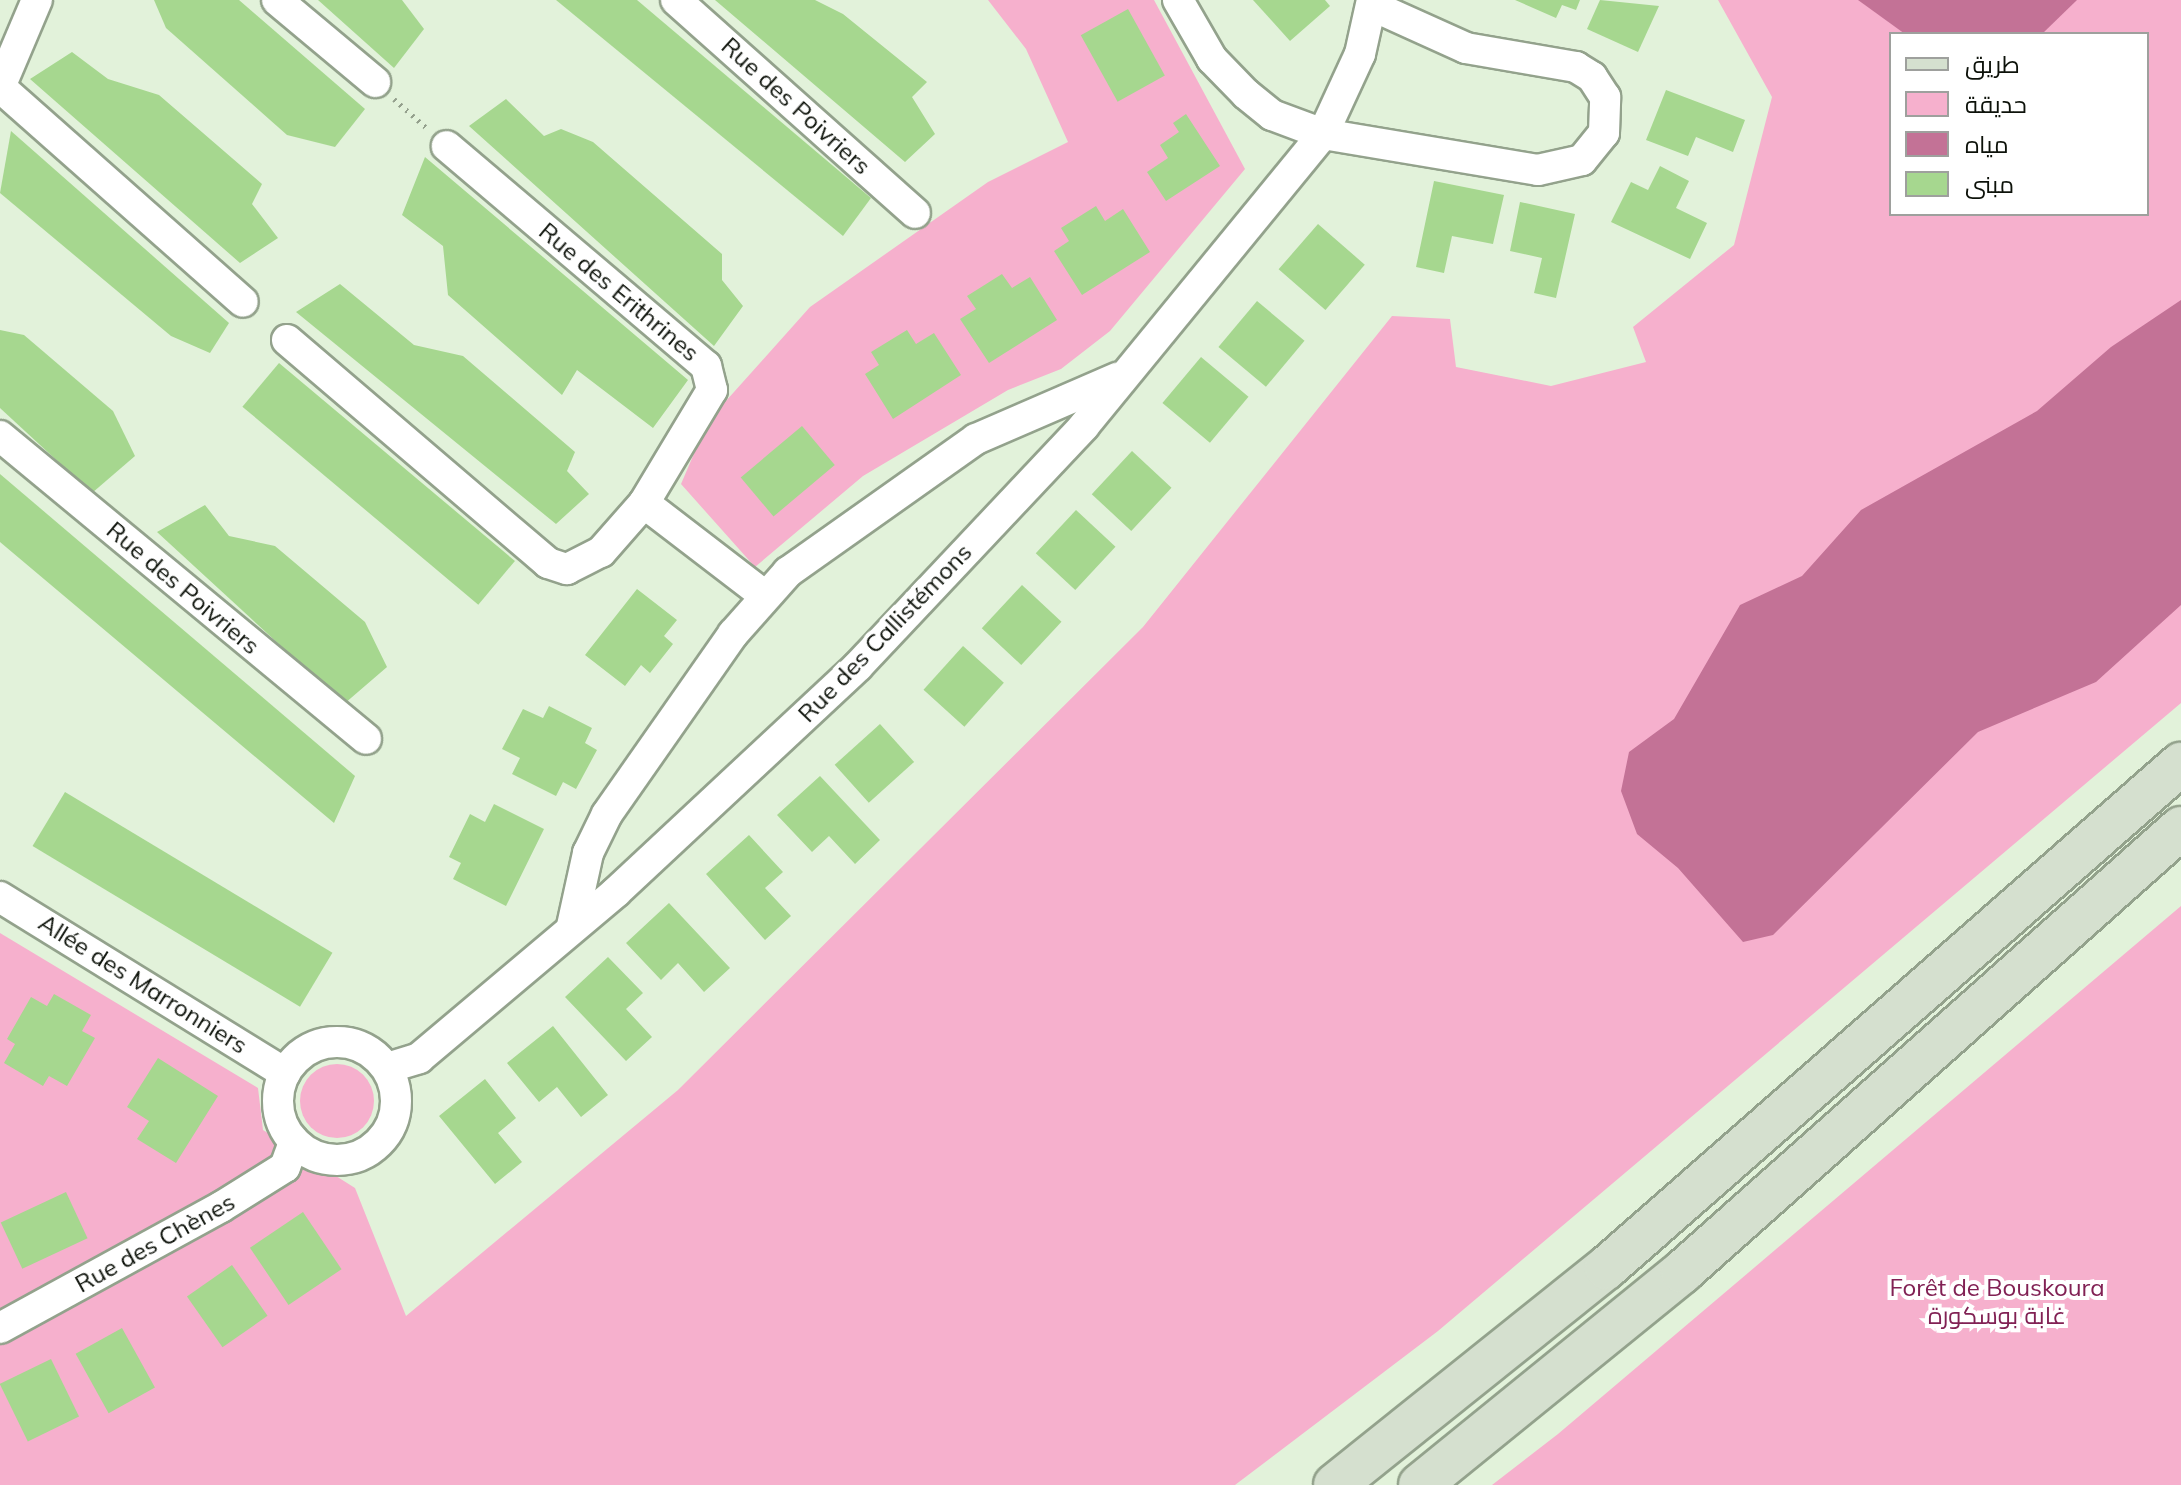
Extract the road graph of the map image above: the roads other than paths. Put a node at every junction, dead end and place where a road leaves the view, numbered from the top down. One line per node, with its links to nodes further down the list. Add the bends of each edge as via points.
1 (37, 0): 7 (street)
2 (277, 0): 6 (street)
3 (676, 0): 10 (street, Rue des Poivriers)
4 (1178, 0): 8 (street, via 1212,59 1246,94 1272,115)
5 (1373, 3): 8 (street, Rue des Callistémons); 8 (street, Rue des Callistémons, via 1466,48 1576,67 1592,77 1605,97 1604,133 1582,160 1538,170)
6 (375, 82)
7 (0, 87): 11 (street)
8 (1323, 134): 13 (street, Rue des Callistémons, via 1216,268)
9 (447, 146): 15 (street, Rue des Erithrines, via 706,366 712,390)
10 (915, 213)
11 (243, 302)
12 (287, 340): 15 (street, Rue des Erithrines, via 548,563 567,569 594,556)
13 (1117, 378): 16 (street, via 976,439 812,551); 21 (street, Rue des Callistémons, via 1084,426 858,666)
14 (0, 436): 17 (street, Rue des Poivriers)
15 (644, 503): 16 (street)
16 (765, 596): 21 (street, via 607,814 588,853)
17 (366, 739)
18 (2181, 764): 26 (street, via 1606,1268)
19 (2181, 828): 27 (street, via 1682,1272)
20 (0, 897): 23 (street, Allée des Marronniers)
21 (572, 926): 22 (street, Rue des Callistémons, via 419,1058)
22 (387, 1068): 23 (street, via 366,1049 330,1042 304,1052); 24 (street, via 397,1095 396,1114 375,1147 338,1160)
23 (285, 1073): 24 (street, via 278,1108)
24 (294, 1142): 25 (street, Rue des Chènes, via 285,1167)
25 (0, 1328)
26 (1335, 1485)
27 (1420, 1485)

